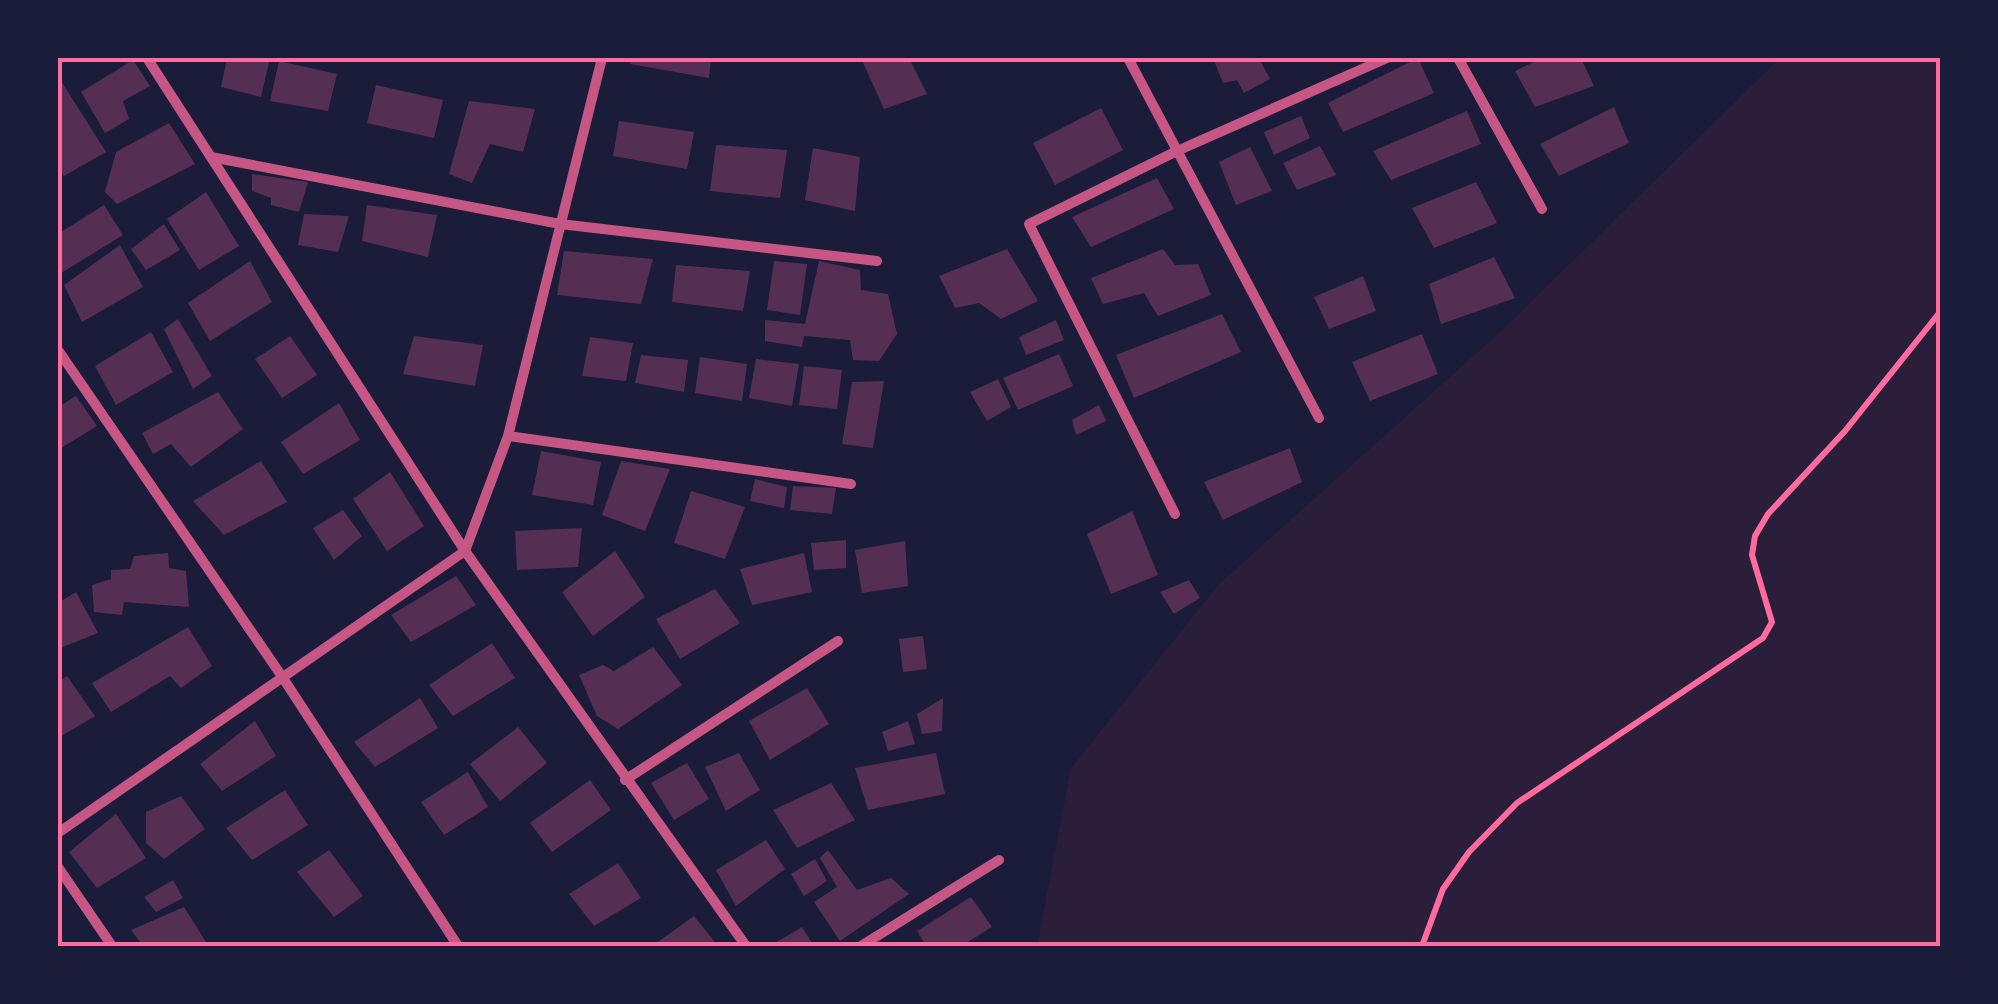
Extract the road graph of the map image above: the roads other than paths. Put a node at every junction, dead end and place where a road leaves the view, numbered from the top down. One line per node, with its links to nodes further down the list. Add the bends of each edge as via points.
1 (147, 58): 7 (street)
2 (602, 58): 9 (street)
3 (1128, 58): 6 (street)
4 (1387, 58): 6 (street)
5 (1458, 58): 8 (street)
6 (1176, 151): 12 (street); 15 (street, via 1029,224)
7 (211, 158): 9 (street); 16 (street)
8 (1542, 209)
9 (560, 224): 10 (street); 13 (street)
10 (877, 261)
11 (58, 350): 18 (street)
12 (1319, 418)
13 (508, 436): 14 (street); 16 (street)
14 (851, 484)
15 (1175, 514)
16 (465, 551): 18 (street); 19 (street)
17 (838, 641): 19 (street)
18 (281, 675): 20 (street); 24 (street)
19 (625, 780): 25 (street)
20 (58, 834)
21 (1000, 860): 26 (street)
22 (58, 867): 23 (street)
23 (112, 946)
24 (458, 946)
25 (746, 946)
26 (860, 946)

